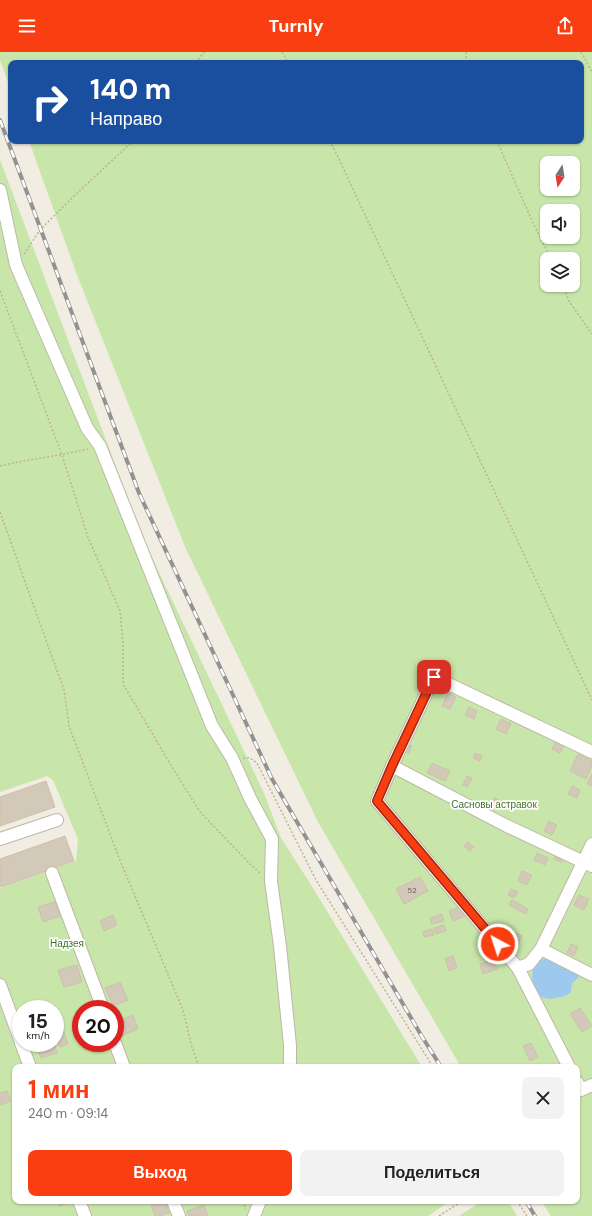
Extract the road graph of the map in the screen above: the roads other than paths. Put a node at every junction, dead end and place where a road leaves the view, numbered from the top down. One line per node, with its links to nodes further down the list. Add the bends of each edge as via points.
1 (0, 190): 19 (street, via 16,265 86,428 100,446 212,726 232,758 272,839 271,881 280,946)
2 (592, 752): 3 (street, via 434,677)
3 (392, 766): 7 (street, via 507,826); 10 (street, via 377,801)
4 (57, 820): 5 (street)
5 (0, 839)
6 (592, 844): 7 (street)
7 (588, 864): 9 (street)
8 (52, 873): 13 (street)
9 (541, 950): 10 (street, via 529,964); 11 (street)
10 (518, 968): 20 (street)
11 (592, 975)
12 (0, 985): 14 (street)
13 (100, 1000)
14 (12, 1018)
15 (25, 1052): 17 (street)
16 (118, 1052): 18 (street)
17 (29, 1064)
18 (123, 1064)
19 (290, 1064)
20 (567, 1064)
21 (592, 1085): 22 (street, via 581,1090)
22 (580, 1088)
23 (80, 1204): 26 (street)
24 (174, 1204): 27 (street)
25 (259, 1204): 28 (street)
26 (85, 1216)
27 (179, 1216)
28 (254, 1216)

